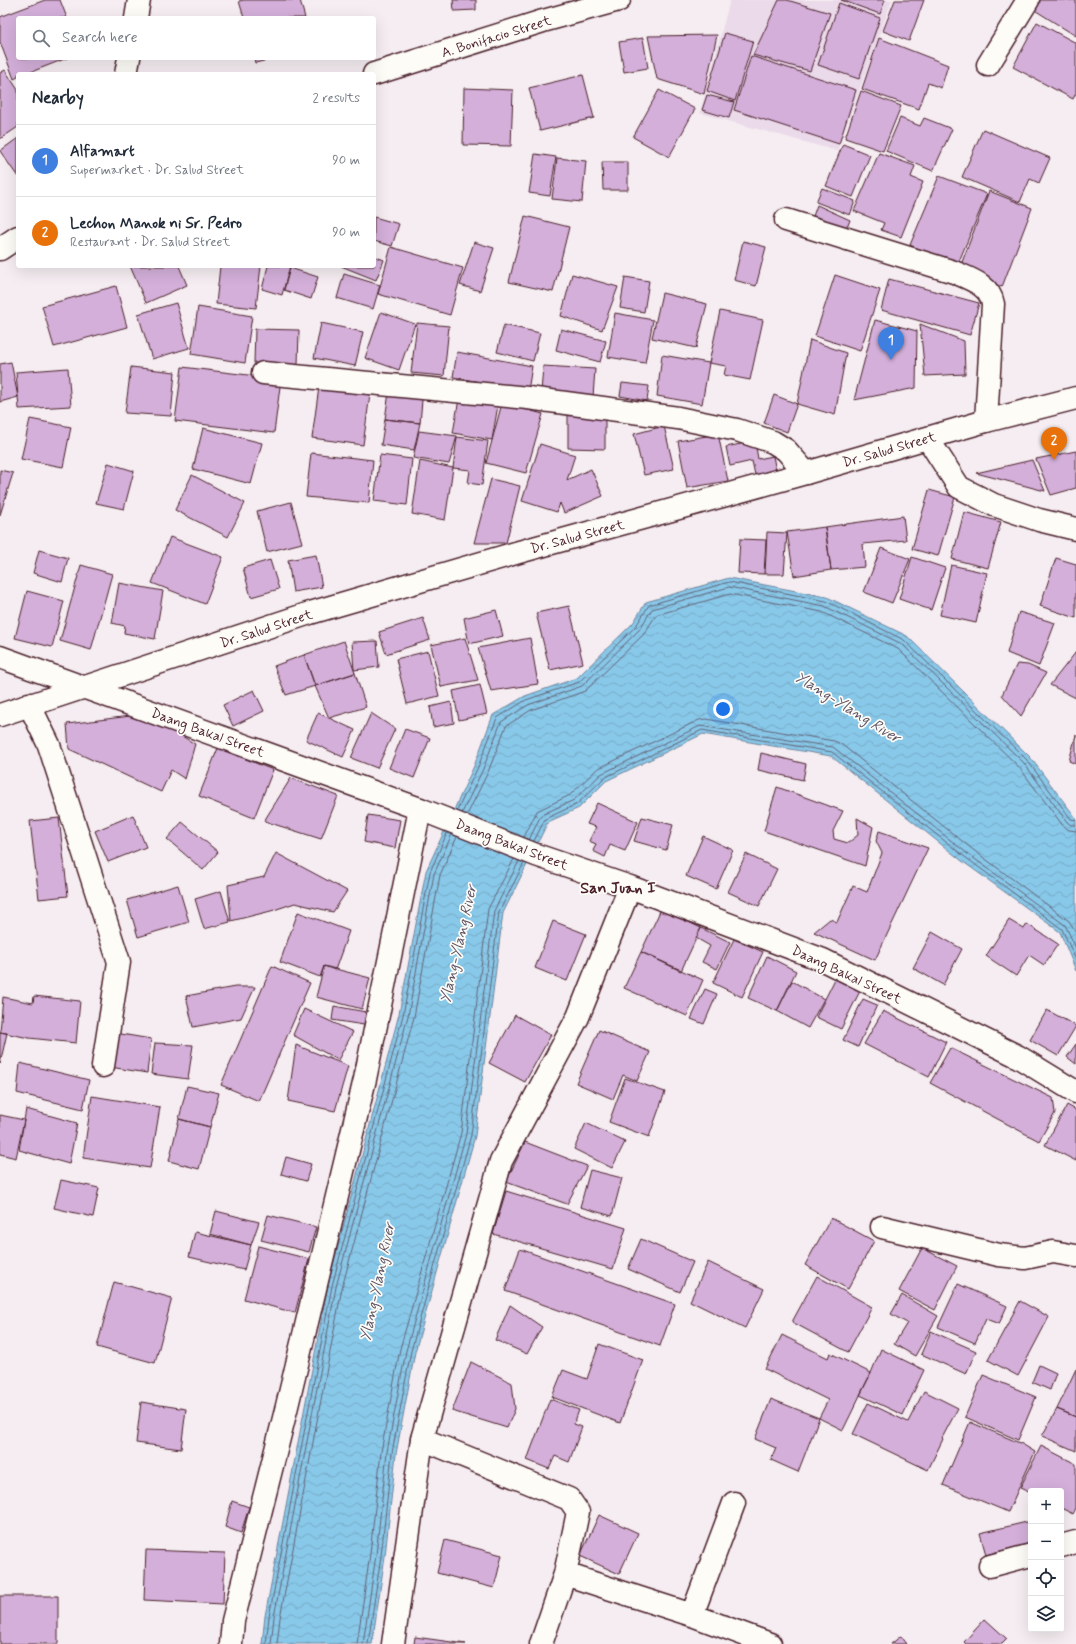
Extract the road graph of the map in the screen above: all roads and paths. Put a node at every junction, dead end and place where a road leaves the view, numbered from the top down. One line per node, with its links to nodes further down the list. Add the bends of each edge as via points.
1 (139, 0): 4 (street)
2 (619, 0): 8 (street, A. Bonifacio Street)
3 (1028, 0): 6 (street)
4 (136, 16)
5 (129, 60): 7 (street)
6 (988, 65)
7 (126, 72)
8 (376, 73)
9 (786, 220): 14 (street, via 954,272 987,290 992,296 993,304)
10 (16, 238): 11 (street)
11 (0, 249)
12 (263, 373): 16 (street, via 528,398 678,418 737,430 773,442 786,450)
13 (1076, 398): 14 (street, Dr. Salud Street)
14 (986, 421): 15 (street, Dr. Salud Street)
15 (928, 438): 16 (street, Dr. Salud Street); 17 (street, via 959,487 994,505)
16 (806, 473): 19 (street, Dr. Salud Street, via 310,613)
17 (1076, 529)
18 (0, 657): 19 (street, Daang Bakal Street)
19 (82, 687): 20 (street, Dr. Salud Street); 22 (street, Daang Bakal Street)
20 (29, 704): 21 (street, Dr. Salud Street); 24 (street, via 49,744 119,962)
21 (0, 715)
22 (427, 811): 23 (street, Daang Bakal Street, via 536,855); 36 (street, via 287,1406 233,1621)
23 (630, 887): 25 (street, Daang Bakal Street, via 823,960 1017,1056); 28 (street, via 578,1017 501,1161)
24 (103, 1066)
25 (1076, 1092)
26 (882, 1226): 27 (street, via 999,1255 1025,1258 1053,1252)
27 (1076, 1256)
28 (422, 1440): 34 (street, via 569,1499 578,1512); 37 (street)
29 (734, 1503): 35 (street)
30 (1076, 1542): 31 (street)
31 (1064, 1545)
32 (1028, 1556): 33 (street)
33 (990, 1566)
34 (565, 1574): 35 (street); 38 (street)
35 (692, 1615): 39 (street)
36 (231, 1644)
37 (393, 1644)
38 (541, 1644)
39 (770, 1644)

